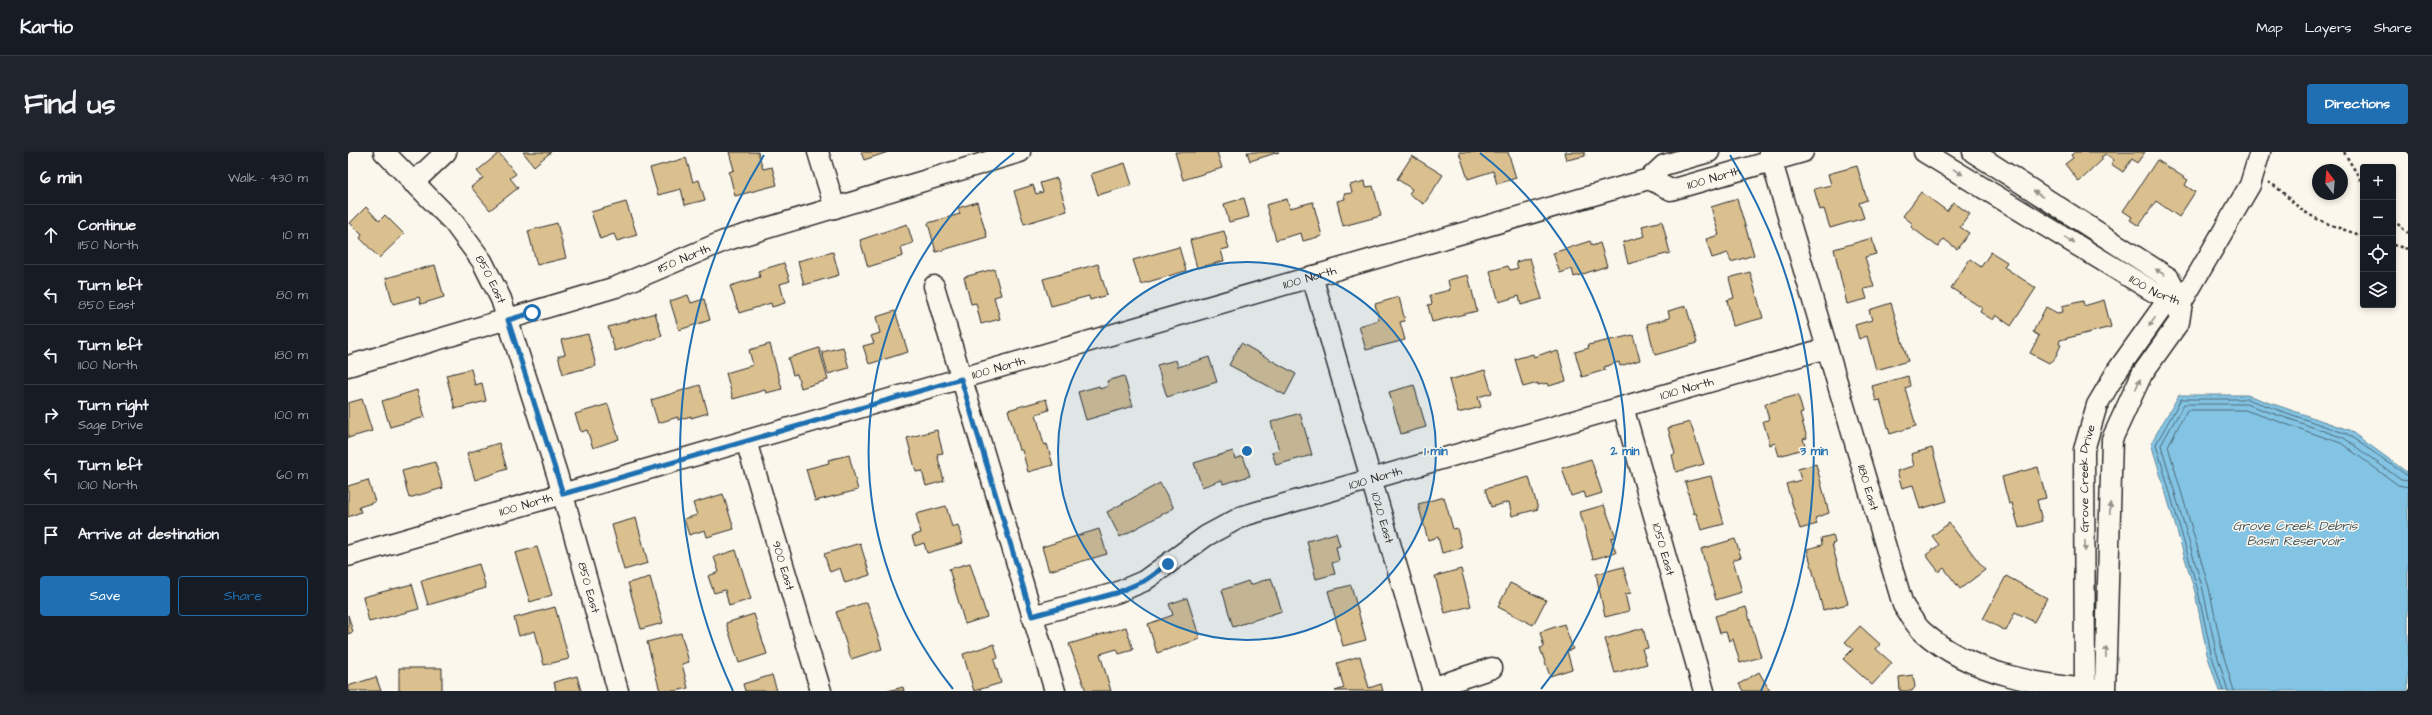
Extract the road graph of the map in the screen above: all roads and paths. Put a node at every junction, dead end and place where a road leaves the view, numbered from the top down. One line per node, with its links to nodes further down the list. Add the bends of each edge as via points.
1 (384, 152): 15 (street, 850 East)
2 (446, 152): 15 (street)
3 (818, 152): 16 (street)
4 (1020, 152): 16 (street, 1150 North)
5 (1709, 152): 12 (street, 1100 North, via 1664,165)
6 (1802, 152): 11 (street, 1100 North)
7 (1924, 152): 24 (street, 1100 North, one-way to 24, via 2154,292)
8 (1973, 152): 24 (street, 1100 North, one-way to 8, via 2169,278)
9 (2260, 152): 14 (street, Grove Creek Drive)
10 (2344, 152): 13 (path)
11 (1770, 157): 12 (street, 1100 North, via 1671,190); 26 (street, 1180 East)
12 (1649, 179): 22 (street, 1100 North)
13 (2360, 179)
14 (2252, 180): 19 (path, via 2276,186 2301,209 2319,220); 24 (street, Grove Creek Drive)
15 (413, 183): 25 (street, 850 East, via 454,223 482,261 502,299)
16 (835, 208): 25 (street, 1150 North, via 724,241 616,287)
17 (2396, 223): 18 (path)
18 (2408, 233)
19 (2360, 235)
20 (2396, 246): 21 (path)
21 (2408, 249)
22 (1312, 276): 28 (street, 1100 North); 31 (street, 1020 East)
23 (934, 286): 28 (street)
24 (2182, 302): 37 (street, Grove Creek Drive, one-way to 37, via 2162,308 2117,371 2097,405 2084,450); 42 (street, Grove Creek Drive, one-way to 24, via 2112,439 2142,374 2179,322)
25 (508, 320): 27 (street, 1150 North); 32 (street, 850 East)
26 (1827, 348): 29 (street, 1010 North); 37 (street, 1180 East, via 1903,605 1922,632 1975,664 2003,674)
27 (348, 366)
28 (961, 379): 30 (street, 1100 North); 34 (street)
29 (1623, 407): 31 (street, 1010 North); 41 (street, 1050 East)
30 (746, 441): 32 (street, 1100 North); 39 (street, 900 East)
31 (1370, 480): 34 (street, 1010 North, via 1243,516 1206,536 1144,581 1116,593); 36 (street, 1020 East)
32 (563, 494): 33 (street, 1100 North); 38 (street, 850 East)
33 (348, 556)
34 (1032, 616): 40 (street)
35 (1492, 668): 36 (street)
36 (1432, 689)
37 (2085, 690): 42 (street, 1180 East)
38 (618, 691)
39 (821, 691)
40 (1055, 691)
41 (1704, 691)
42 (2105, 691)

